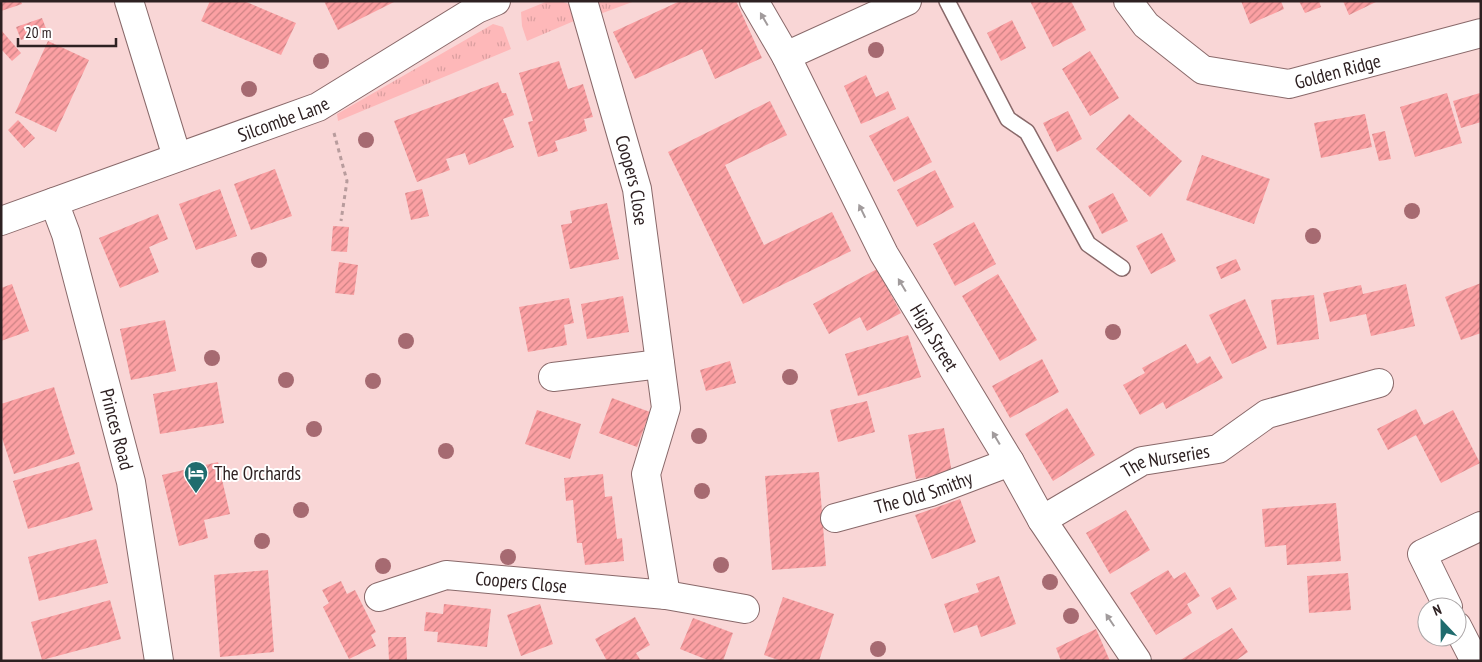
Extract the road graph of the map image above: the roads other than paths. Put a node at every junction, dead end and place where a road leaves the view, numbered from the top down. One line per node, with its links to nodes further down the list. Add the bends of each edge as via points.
1 (129, 1): 10 (street)
2 (496, 1): 10 (street, Silcombe Lane, via 477,9 325,104)
3 (583, 1): 14 (street, Coopers Close, via 637,189)
4 (754, 1): 9 (street, High Street, one-way to 4)
5 (907, 1): 9 (street)
6 (947, 1): 13 (lane, via 1008,119 1027,132 1088,244)
7 (1128, 1): 8 (street, Golden Ridge, via 1146,25 1203,70 1289,84)
8 (1481, 33)
9 (786, 56): 17 (street, High Street, one-way to 9, via 884,254)
10 (177, 157): 11 (street, Silcombe Lane)
11 (54, 202): 12 (street, Silcombe Lane); 26 (street, Princes Road, via 66,234 131,482)
12 (1, 221)
13 (1122, 268)
14 (660, 364): 15 (street); 21 (street, Coopers Close, via 666,408 646,474)
15 (553, 376)
16 (1379, 383): 19 (street, The Nurseries, via 1267,414 1218,448 1142,461)
17 (1010, 462): 18 (street, The Old Smithy, via 931,492); 19 (street, High Street)
18 (835, 518)
19 (1042, 520): 27 (street, High Street, one-way to 19)
20 (1481, 526): 23 (street, via 1422,554)
21 (666, 595): 22 (street, Coopers Close, via 446,576); 24 (street, Coopers Close)
22 (379, 597)
23 (1443, 597)
24 (746, 609)
25 (1467, 647): 28 (street)
26 (159, 661)
27 (1137, 661)
28 (1474, 661)

